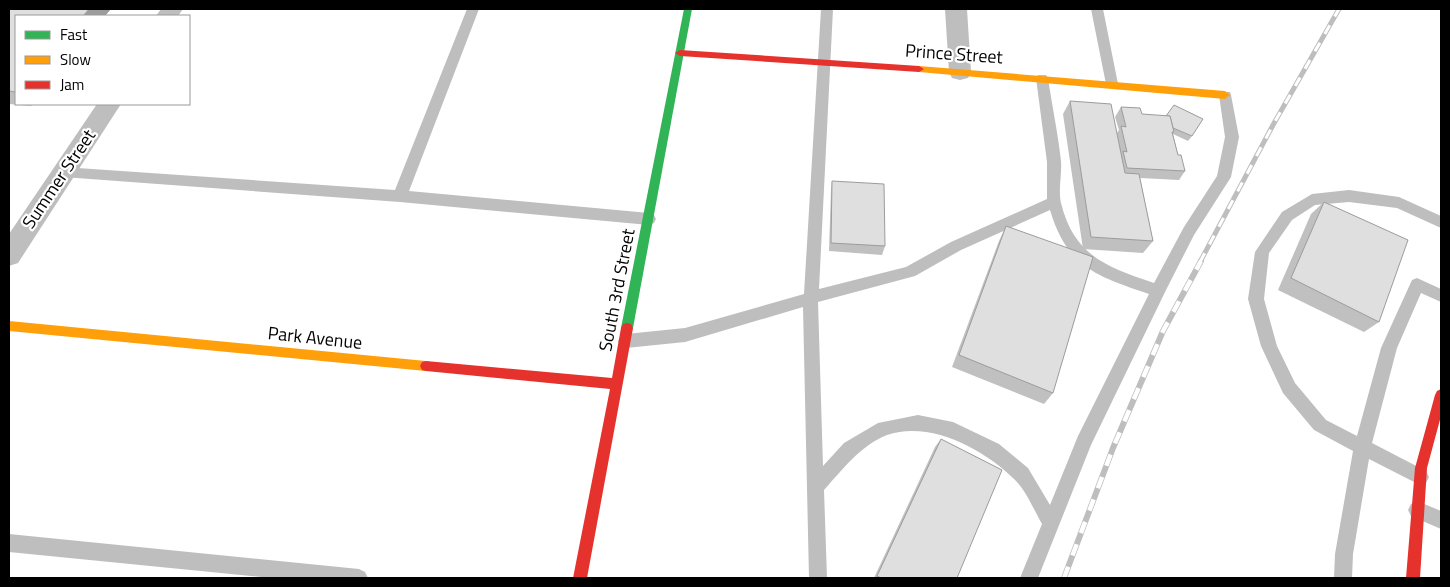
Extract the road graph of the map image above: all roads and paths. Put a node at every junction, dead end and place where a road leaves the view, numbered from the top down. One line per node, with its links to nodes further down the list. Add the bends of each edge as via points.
1 (474, 9): 14 (lane)
2 (688, 9): 6 (street, South 3rd Street)
3 (827, 9): 7 (lane)
4 (956, 9): 8 (street)
5 (1097, 9): 10 (lane)
6 (680, 53): 7 (street, Prince Street); 16 (street, South 3rd Street)
7 (825, 63): 8 (street, Prince Street); 21 (lane)
8 (960, 72): 9 (street, Prince Street)
9 (1042, 78): 10 (street, Prince Street); 15 (lane, via 1054,162)
10 (1112, 84): 11 (street, Prince Street)
11 (1225, 95): 19 (lane, via 1232,137 1224,177 1189,231)
12 (108, 105): 13 (street, Summer Street)
13 (64, 172): 14 (lane); 18 (street, Summer Street)
14 (400, 196): 16 (lane)
15 (1054, 202): 19 (lane, via 1065,233 1080,254 1113,275); 21 (lane, via 956,246 910,272)
16 (649, 219): 23 (street, South 3rd Street)
17 (1441, 222): 26 (lane, via 1399,203 1349,196 1312,200 1287,216 1262,252 1256,299 1269,346 1289,388 1320,425)
18 (9, 255)
19 (1158, 290): 31 (lane, via 1084,442)
20 (1441, 296): 26 (lane, via 1417,284 1389,348)
21 (811, 299): 23 (lane, via 685,335); 28 (lane)
22 (9, 326): 24 (street, Park Avenue)
23 (626, 341): 24 (street, South 3rd Street)
24 (617, 384): 34 (street, South 3rd Street)
25 (1441, 395): 27 (street)
26 (1362, 448): 27 (lane); 37 (lane)
27 (1420, 477): 29 (street)
28 (816, 487): 31 (lane, via 850,449 884,428 918,423 953,430 994,450 1022,474); 35 (lane)
29 (1417, 510): 30 (lane); 38 (street)
30 (1441, 520)
31 (1051, 523): 36 (lane)
32 (9, 543): 33 (lane)
33 (360, 578)
34 (580, 578)
35 (818, 578)
36 (1029, 578)
37 (1343, 578)
38 (1413, 578)

